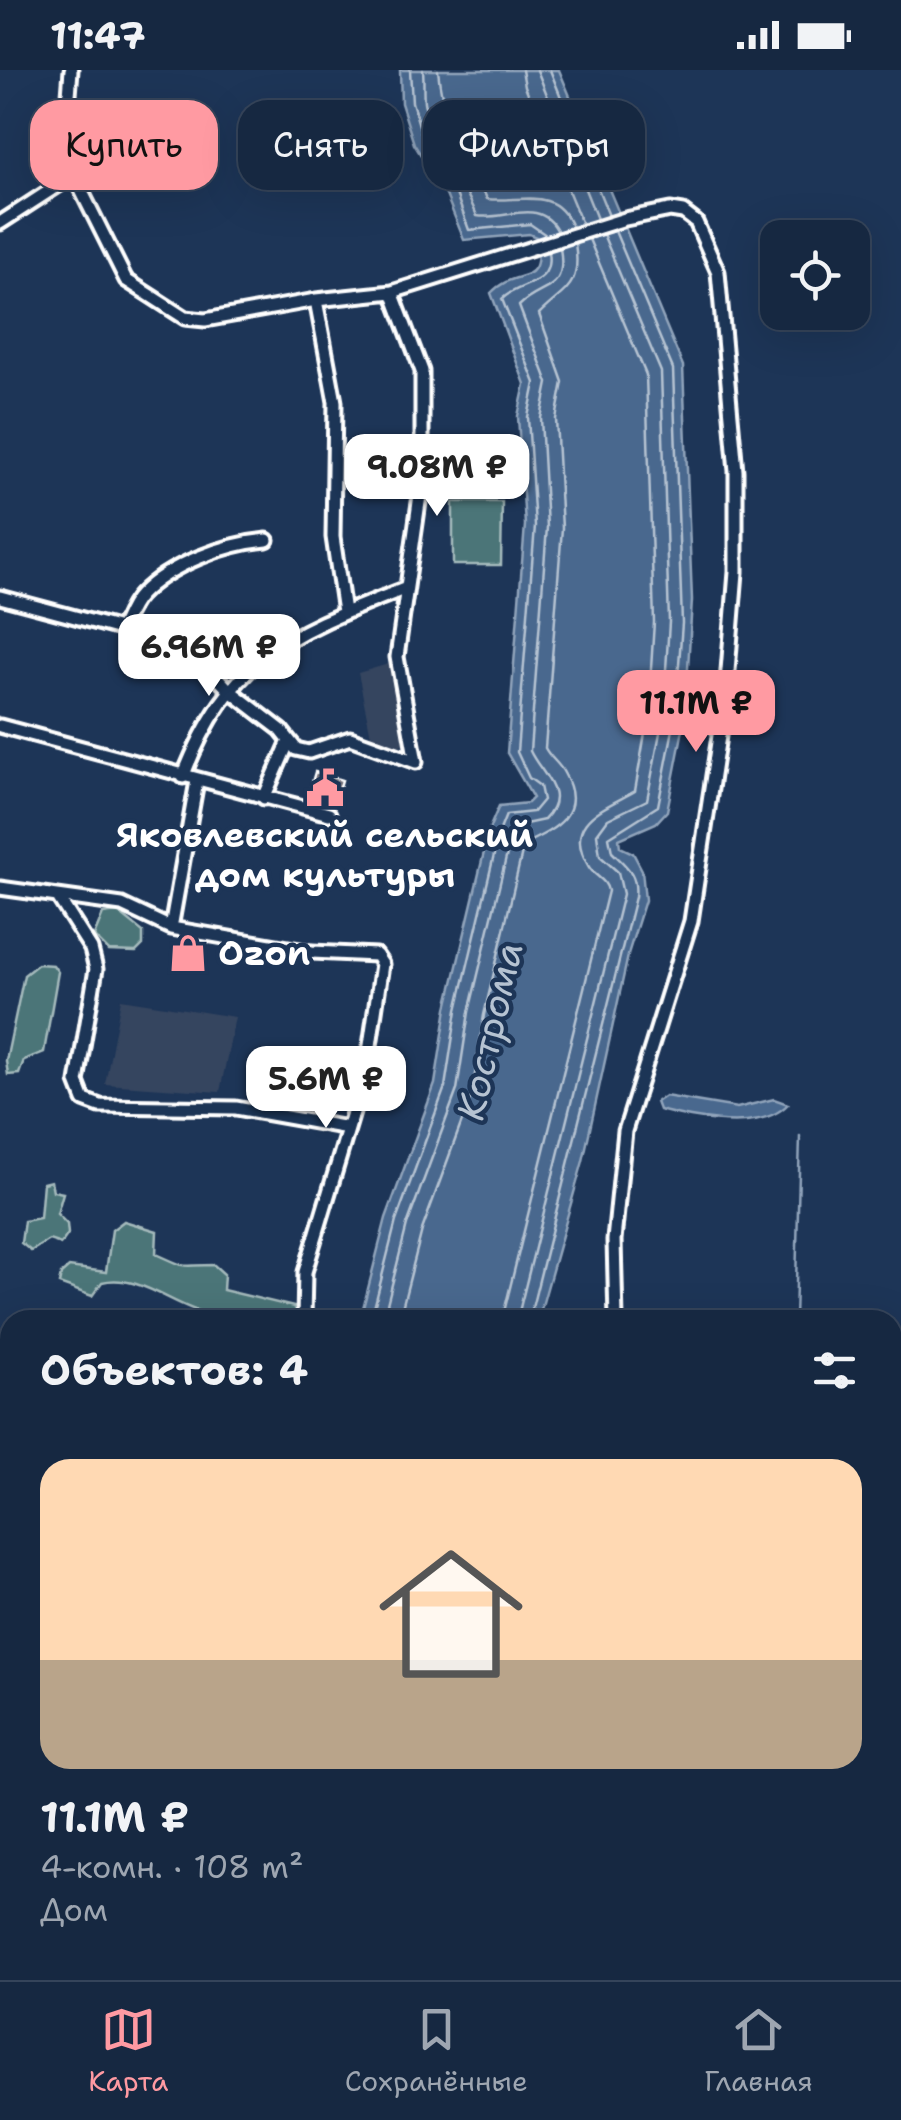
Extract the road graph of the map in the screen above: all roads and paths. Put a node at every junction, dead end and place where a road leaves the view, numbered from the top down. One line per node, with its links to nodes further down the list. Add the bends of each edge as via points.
1 (71, 70): 2 (street)
2 (69, 100)
3 (49, 190): 5 (street)
4 (80, 190): 7 (street, via 126,280 169,312 204,320)
5 (0, 223)
6 (392, 292): 7 (street); 9 (street, via 422,371 422,481); 25 (street, via 625,220 682,212 696,222 718,272 733,403 736,572 713,796 691,922 626,1131 614,1240)
7 (316, 300): 11 (street, via 336,402 334,537)
8 (267, 540): 12 (street, via 221,550 163,578 136,598)
9 (404, 589): 11 (street); 15 (street, via 397,658 416,762 350,738 309,752)
10 (0, 597): 12 (street)
11 (344, 612): 13 (street, via 278,644)
12 (121, 630): 13 (street, via 197,656)
13 (228, 690): 15 (street); 16 (street)
14 (0, 726): 16 (street)
15 (289, 741): 18 (street)
16 (183, 777): 17 (street)
17 (197, 780): 18 (street); 22 (street)
18 (264, 798): 19 (street)
19 (329, 814)
20 (0, 888): 21 (street)
21 (58, 897): 22 (street, via 122,905); 23 (street, via 96,969 77,1082 84,1100 100,1106 236,1108)
22 (172, 928): 23 (street, via 380,959 372,1044)
23 (348, 1128): 24 (street, via 305,1272)
24 (304, 1310)
25 (616, 1310)

